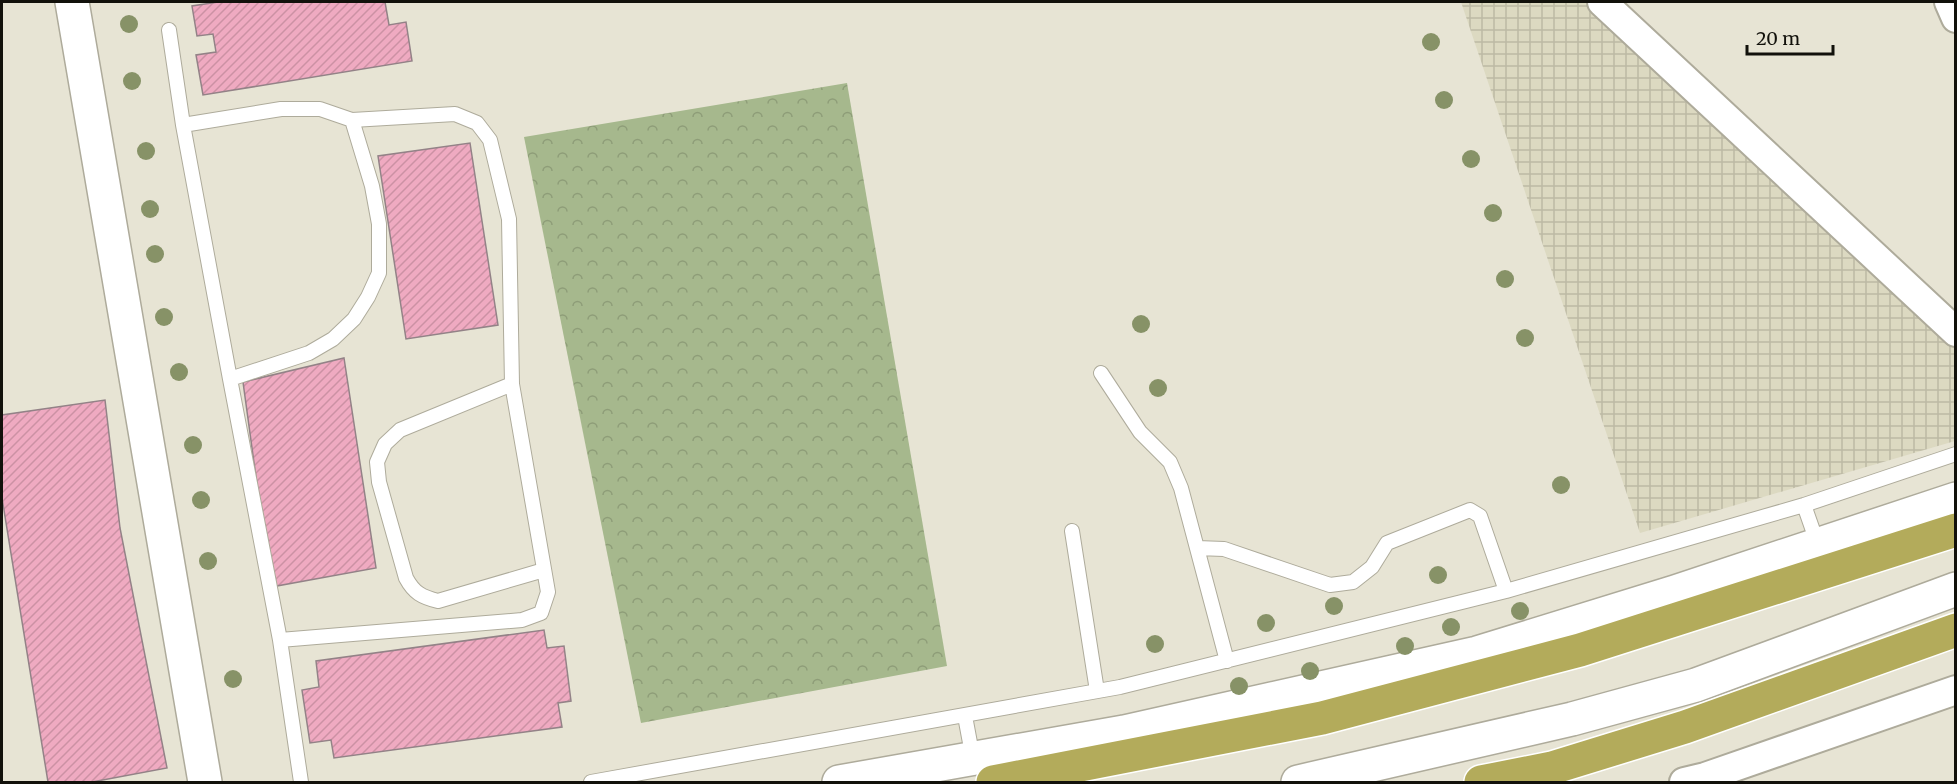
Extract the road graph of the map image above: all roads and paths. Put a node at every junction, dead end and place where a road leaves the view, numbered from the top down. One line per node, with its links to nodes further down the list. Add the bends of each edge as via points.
1 (72, 2): 29 (street)
2 (1602, 2): 8 (street)
3 (1949, 2): 4 (street)
4 (1956, 18)
5 (169, 30): 7 (lane)
6 (351, 120): 7 (lane, via 320,109 281,109); 10 (lane, via 372,186 379,224 379,273 369,297 333,339 309,353); 11 (lane, via 455,114 477,123 490,140 509,219)
7 (183, 125): 10 (lane)
8 (1956, 332)
9 (1101, 373): 18 (lane, via 1140,432 1170,462)
10 (230, 379): 23 (lane)
11 (512, 384): 19 (lane); 19 (lane, via 400,430 386,444 377,462 379,482 406,578 412,590 424,597 438,601)
12 (1956, 454): 14 (lane)
13 (1956, 500): 17 (street)
14 (1804, 505): 17 (lane); 21 (lane)
15 (1072, 531): 26 (lane)
16 (1956, 531): 28 (highway, via 1580,650 1322,718)
17 (1819, 546): 28 (street, via 1477,653 1124,732)
18 (1197, 548): 21 (lane, via 1224,549 1330,585 1353,582 1372,567 1387,543 1470,510 1480,516); 24 (lane)
19 (544, 570): 23 (lane, via 548,592 541,613 522,620)
20 (1956, 589): 33 (street, via 1696,685 1572,719)
21 (1506, 591): 24 (lane)
22 (1956, 630): 34 (highway, via 1685,727 1552,768)
23 (280, 640): 30 (lane)
24 (1227, 661): 26 (lane)
25 (1956, 690): 35 (street)
26 (1097, 691): 27 (lane)
27 (965, 716): 28 (lane); 31 (lane)
28 (983, 771): 32 (street)
29 (205, 783)
30 (301, 783)
31 (591, 783)
32 (839, 783)
33 (1298, 783)
34 (1481, 783)
35 (1684, 783)

